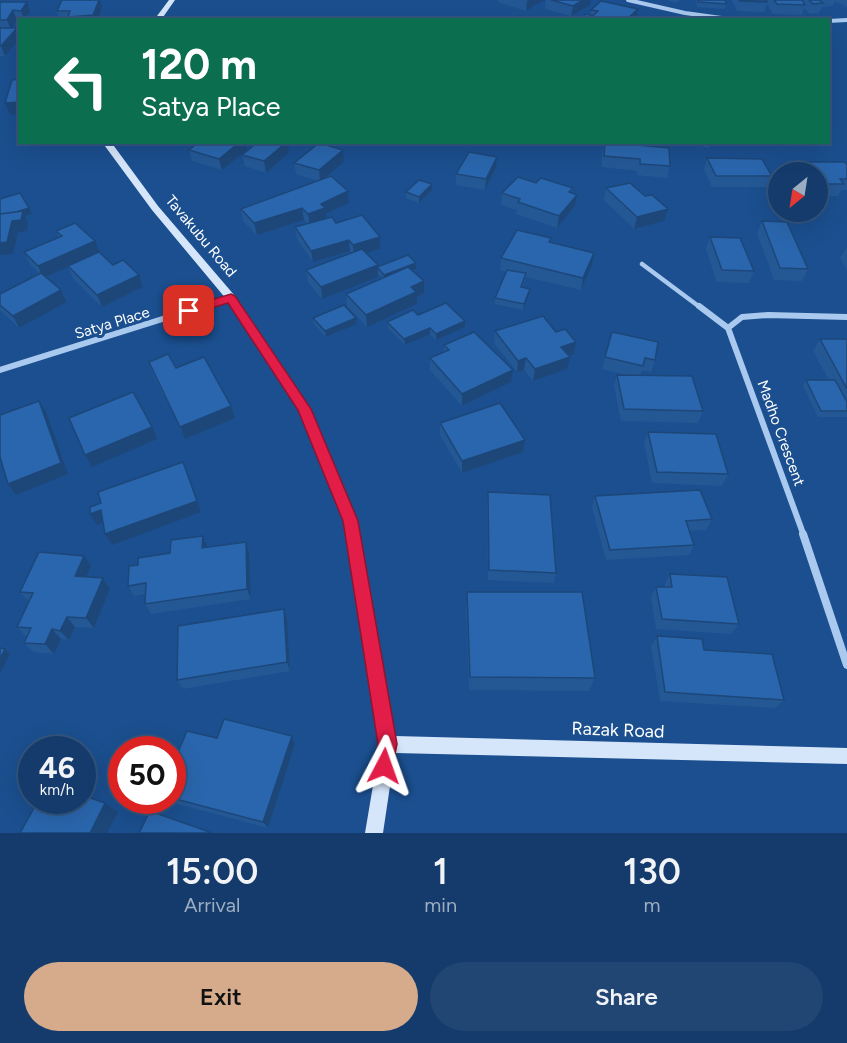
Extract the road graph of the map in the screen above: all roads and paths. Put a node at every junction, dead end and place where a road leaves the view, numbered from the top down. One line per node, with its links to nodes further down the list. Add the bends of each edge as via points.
1 (172, 0): 3 (main road)
2 (628, 0): 4 (street)
3 (158, 18)
4 (721, 18)
5 (847, 20): 6 (street)
6 (830, 21)
7 (107, 144): 9 (main road, Tavakubu Road)
8 (642, 264): 11 (street)
9 (231, 298): 12 (street, Satya Place); 14 (main road, Tavakubu Road, via 304,409 350,521)
10 (847, 317): 11 (street, via 742,317)
11 (728, 328): 13 (street, Madho Crescent)
12 (0, 370)
13 (847, 665)
14 (388, 744): 15 (main road, Razak Road); 16 (main road, Tavakubu Road)
15 (847, 756)
16 (374, 833)

